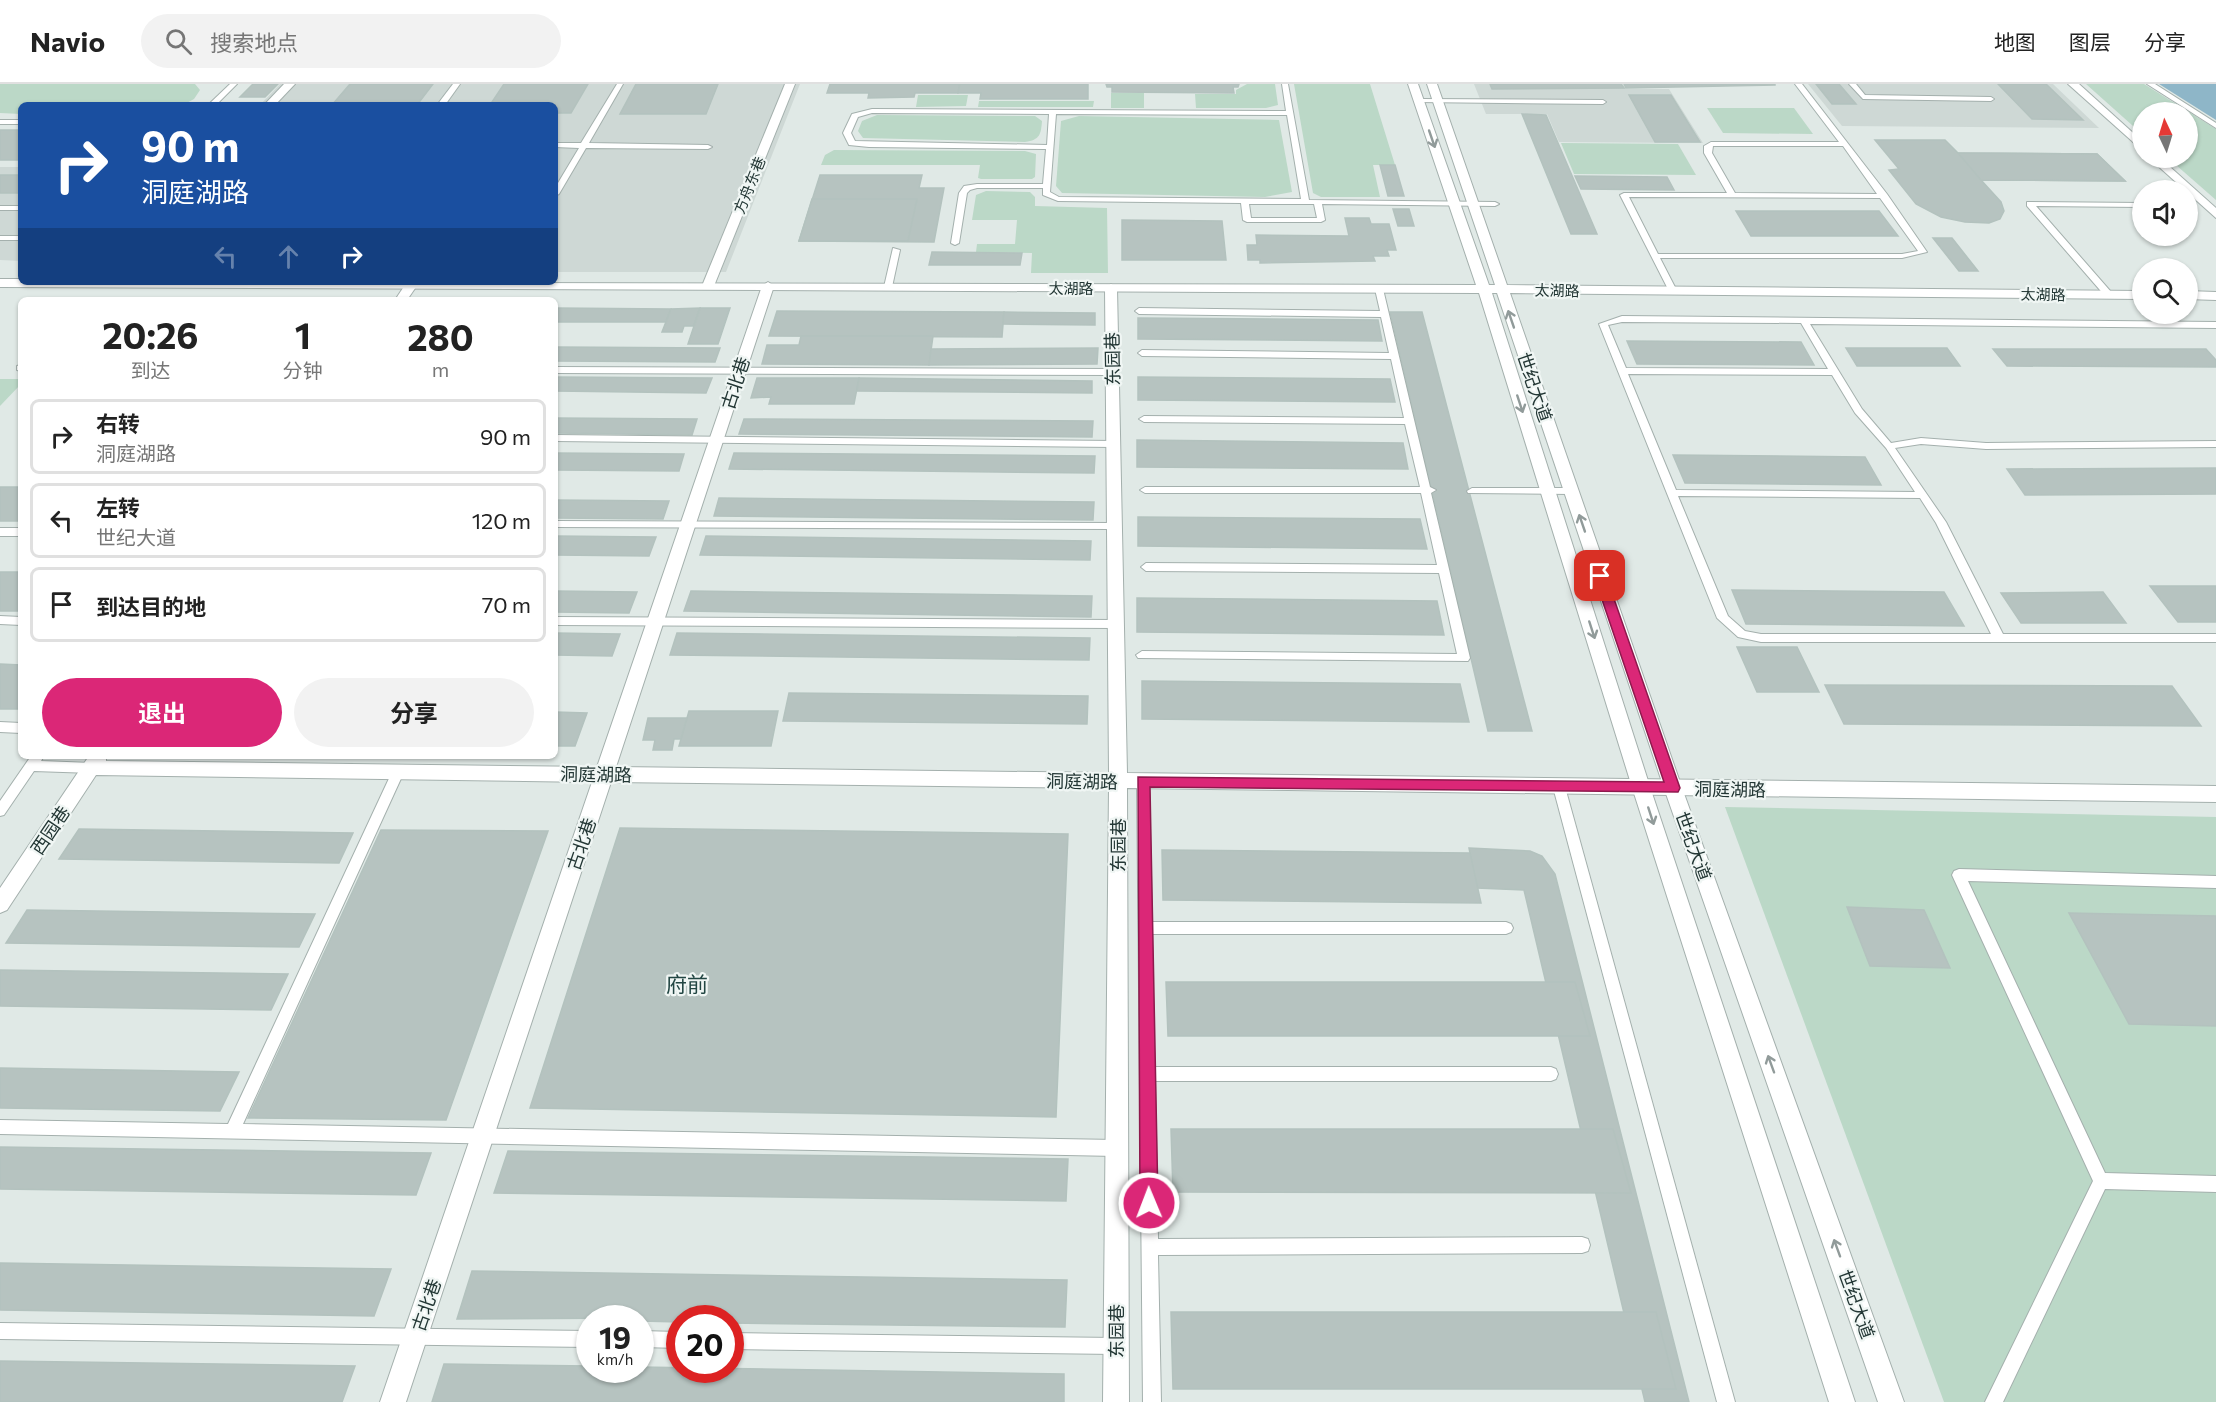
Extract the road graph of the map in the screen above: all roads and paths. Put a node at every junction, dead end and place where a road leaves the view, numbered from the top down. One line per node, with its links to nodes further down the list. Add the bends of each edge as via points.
1 (234, 84): 14 (lane)
2 (290, 84): 15 (street)
3 (457, 84): 16 (lane)
4 (620, 84): 26 (lane)
5 (790, 84): 51 (street, 方舟东巷)
6 (1285, 84): 19 (lane)
7 (1798, 84): 24 (lane)
8 (1852, 84): 13 (lane, via 1863,98)
9 (2073, 84): 23 (street)
10 (2150, 84): 22 (lane)
11 (1416, 92): 12 (lane); 37 (street, 世纪大道, one-way to 37)
12 (1435, 92): 17 (lane); 37 (street, 世纪大道)
13 (1991, 99)
14 (216, 102)
15 (272, 102)
16 (443, 102)
17 (1603, 102)
18 (1053, 112): 19 (lane); 28 (lane); 28 (lane, via 867,111 852,118 847,133 852,143 869,145)
19 (1290, 113): 35 (lane)
20 (0, 122): 21 (lane)
21 (18, 122)
22 (2216, 126)
23 (2132, 138)
24 (1845, 144): 32 (lane, via 1711,144 1707,146 1708,153); 33 (lane)
25 (558, 146): 26 (lane)
26 (585, 146): 27 (lane); 31 (lane)
27 (708, 147)
28 (1050, 147): 30 (lane)
29 (2165, 168): 42 (street)
30 (1046, 186): 34 (lane, via 1049,197 1058,199); 45 (lane, via 967,188)
31 (558, 189)
32 (1733, 196): 33 (lane); 47 (lane, via 1624,195)
33 (1884, 196): 47 (lane, via 1923,252 1902,256)
34 (1245, 201): 35 (lane); 36 (lane, via 1247,220 1321,220)
35 (1305, 201): 36 (lane)
36 (1317, 201): 37 (lane)
37 (1463, 203): 38 (lane); 56 (street, 世纪大道)
38 (1495, 204)
39 (2132, 205): 58 (lane, via 2030,204)
40 (18, 207): 41 (lane)
41 (0, 208)
42 (2216, 214)
43 (0, 238): 44 (lane)
44 (18, 238)
45 (955, 243)
46 (896, 250): 53 (lane)
47 (1656, 256): 57 (lane)
48 (0, 283): 49 (street, 太湖路)
49 (18, 283)
50 (558, 284): 51 (street, 太湖路)
51 (708, 286): 52 (street, 太湖路)
52 (768, 286): 53 (street, 太湖路); 69 (street, 古北巷)
53 (888, 287): 54 (street, 太湖路)
54 (1111, 288): 55 (street, 太湖路); 71 (street, 东园巷)
55 (1379, 289): 56 (street, 太湖路); 63 (lane)
56 (1493, 289): 57 (street, 太湖路); 83 (street, 世纪大道, one-way to 83); 84 (street, 世纪大道, one-way to 56)
57 (1673, 291): 58 (street, 太湖路)
58 (2109, 295): 59 (street, 太湖路)
59 (2132, 295)
60 (2198, 296): 61 (street)
61 (2216, 296)
62 (1138, 311): 63 (lane)
63 (1385, 314): 67 (lane)
64 (1804, 321): 65 (lane); 70 (lane, via 1608,321 1603,324); 72 (lane)
65 (2216, 325)
66 (1142, 353): 67 (lane)
67 (1394, 356): 74 (lane)
68 (558, 370): 69 (lane)
69 (740, 370): 71 (lane); 76 (street, 古北巷)
70 (1622, 370): 72 (lane); 85 (lane)
71 (1113, 372): 77 (street, 东园巷)
72 (1835, 372): 79 (lane, via 1858,411)
73 (1144, 419): 74 (lane)
74 (1409, 421): 81 (lane)
75 (558, 438): 76 (lane)
76 (717, 440): 77 (lane); 88 (street, 古北巷)
77 (1114, 444): 89 (street, 东园巷)
78 (2216, 444): 79 (lane, via 1986,446 1921,441)
79 (1889, 446): 86 (lane)
80 (1145, 490): 81 (lane)
81 (1428, 490): 93 (lane)
82 (1472, 490): 83 (lane)
83 (1548, 491): 84 (lane); 111 (street, 世纪大道, one-way to 111)
84 (1570, 491): 112 (street, 世纪大道, one-way to 84)
85 (1672, 492): 86 (lane); 99 (lane, via 1723,618 1742,634 1761,638)
86 (1923, 495): 99 (lane, via 1941,522)
87 (558, 524): 88 (lane)
88 (688, 525): 89 (lane); 97 (street, 古北巷)
89 (1115, 526): 98 (street, 东园巷)
90 (0, 532): 91 (lane)
91 (18, 532)
92 (1146, 567): 93 (lane)
93 (1444, 569): 101 (lane, via 1464,658)
94 (0, 620): 95 (lane)
95 (18, 621)
96 (558, 621): 97 (lane)
97 (656, 621): 98 (lane); 107 (street, 古北巷)
98 (1115, 624): 108 (street, 东园巷)
99 (1998, 636): 100 (lane)
100 (2216, 638)
101 (1142, 654)
102 (0, 727): 103 (lane)
103 (18, 728)
104 (35, 761): 105 (lane); 114 (lane)
105 (95, 762): 106 (street, 洞庭湖路); 116 (street, 西园巷)
106 (398, 772): 107 (street, 洞庭湖路); 122 (lane)
107 (604, 775): 108 (street, 洞庭湖路); 123 (street, 古北巷)
108 (1118, 781): 109 (street, 洞庭湖路); 124 (street, 东园巷)
109 (1143, 781): 110 (street, 洞庭湖路); 117 (lane)
110 (1560, 787): 111 (street, 洞庭湖路); 137 (lane)
111 (1641, 787): 112 (street, 洞庭湖路); 138 (street, 世纪大道, one-way to 138)
112 (1673, 788): 113 (street, 洞庭湖路); 139 (street, 世纪大道, one-way to 112)
113 (2216, 794)
114 (0, 811)
115 (2216, 882): 125 (lane, via 1959,875)
116 (0, 904)
117 (1145, 928): 118 (lane); 119 (lane)
118 (1506, 928)
119 (1148, 1074): 120 (lane); 128 (lane)
120 (1551, 1074)
121 (0, 1127): 122 (lane)
122 (232, 1131): 123 (lane)
123 (483, 1136): 124 (lane); 130 (street, 古北巷)
124 (1116, 1148): 133 (street, 东园巷)
125 (2101, 1182): 126 (lane); 140 (lane)
126 (2216, 1184)
127 (1581, 1245): 128 (lane)
128 (1149, 1247): 136 (lane)
129 (0, 1331): 130 (lane)
130 (415, 1336): 131 (lane); 134 (street, 古北巷)
131 (576, 1339)
132 (744, 1341): 133 (lane)
133 (1116, 1346): 135 (street, 东园巷)
134 (393, 1402)
135 (1116, 1402)
136 (1152, 1402)
137 (1726, 1402)
138 (1842, 1402)
139 (1892, 1402)
140 (1994, 1402)

